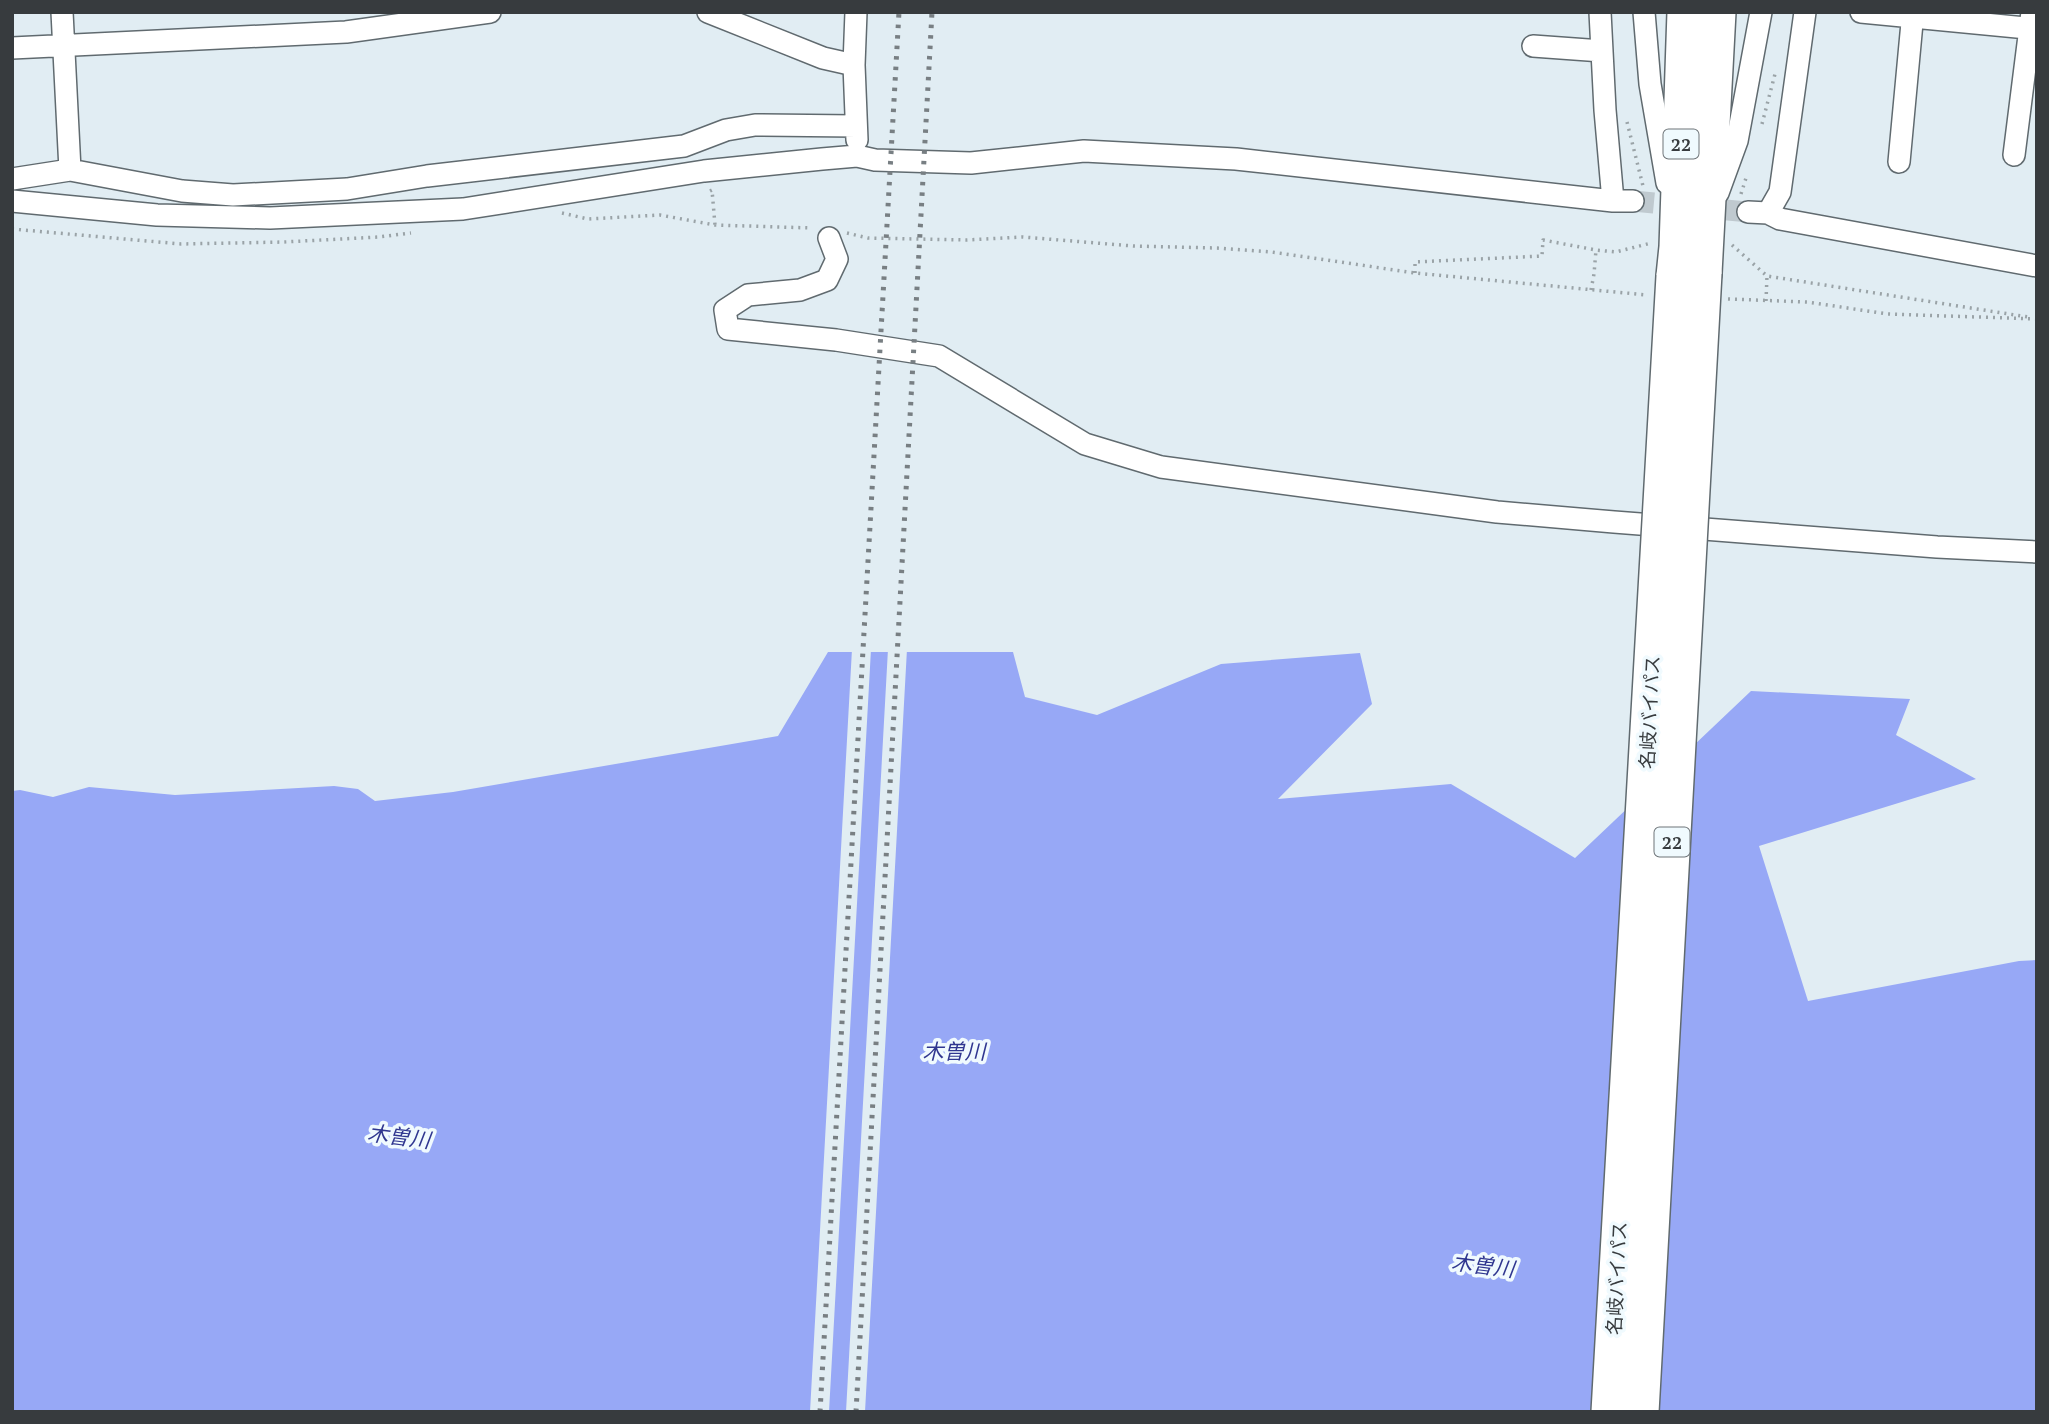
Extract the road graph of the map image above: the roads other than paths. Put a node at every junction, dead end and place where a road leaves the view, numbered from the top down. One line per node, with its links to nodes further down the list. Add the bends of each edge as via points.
1 (61, 12): 15 (street)
2 (490, 12): 13 (street)
3 (856, 12): 19 (street)
4 (1600, 12): 18 (street)
5 (1644, 12): 30 (street)
6 (1685, 12): 30 (highway, 名岐バイパス / 22)
7 (1718, 12): 28 (highway, 名岐バイパス / 22)
8 (1762, 12): 28 (street)
9 (1805, 12): 29 (street, via 1780,192 1758,212)
10 (1861, 12): 12 (street)
11 (711, 13): 19 (street, via 823,58)
12 (1913, 15): 14 (street); 23 (street)
13 (347, 22): 15 (street, via 202,40)
14 (2033, 23): 21 (street)
15 (64, 45): 17 (street); 24 (street)
16 (1533, 46): 18 (street)
17 (12, 48)
18 (1602, 51): 22 (street, via 1605,110 1630,200 1236,159 1084,151 971,163)
19 (854, 65): 20 (street)
20 (856, 126): 22 (street); 24 (street, via 755,125 684,146 347,189 233,195 182,191)
21 (2014, 155)
22 (858, 156): 26 (street, via 704,171 463,209 270,218 157,215)
23 (1899, 162)
24 (70, 170): 25 (street)
25 (12, 179)
26 (12, 201)
27 (830, 233): 31 (street, via 837,259 827,280 800,290 748,295 725,310 728,329 939,356 1085,444 1161,467 1497,512)
28 (1716, 233): 30 (highway, 名岐バイパス / 22)
29 (2037, 266)
30 (1672, 269): 32 (highway, 名岐バイパス / 22, bridge); 33 (highway, 名岐バイパス / 22, bridge)
31 (2037, 552)
32 (1609, 1412)
33 (1641, 1412)

